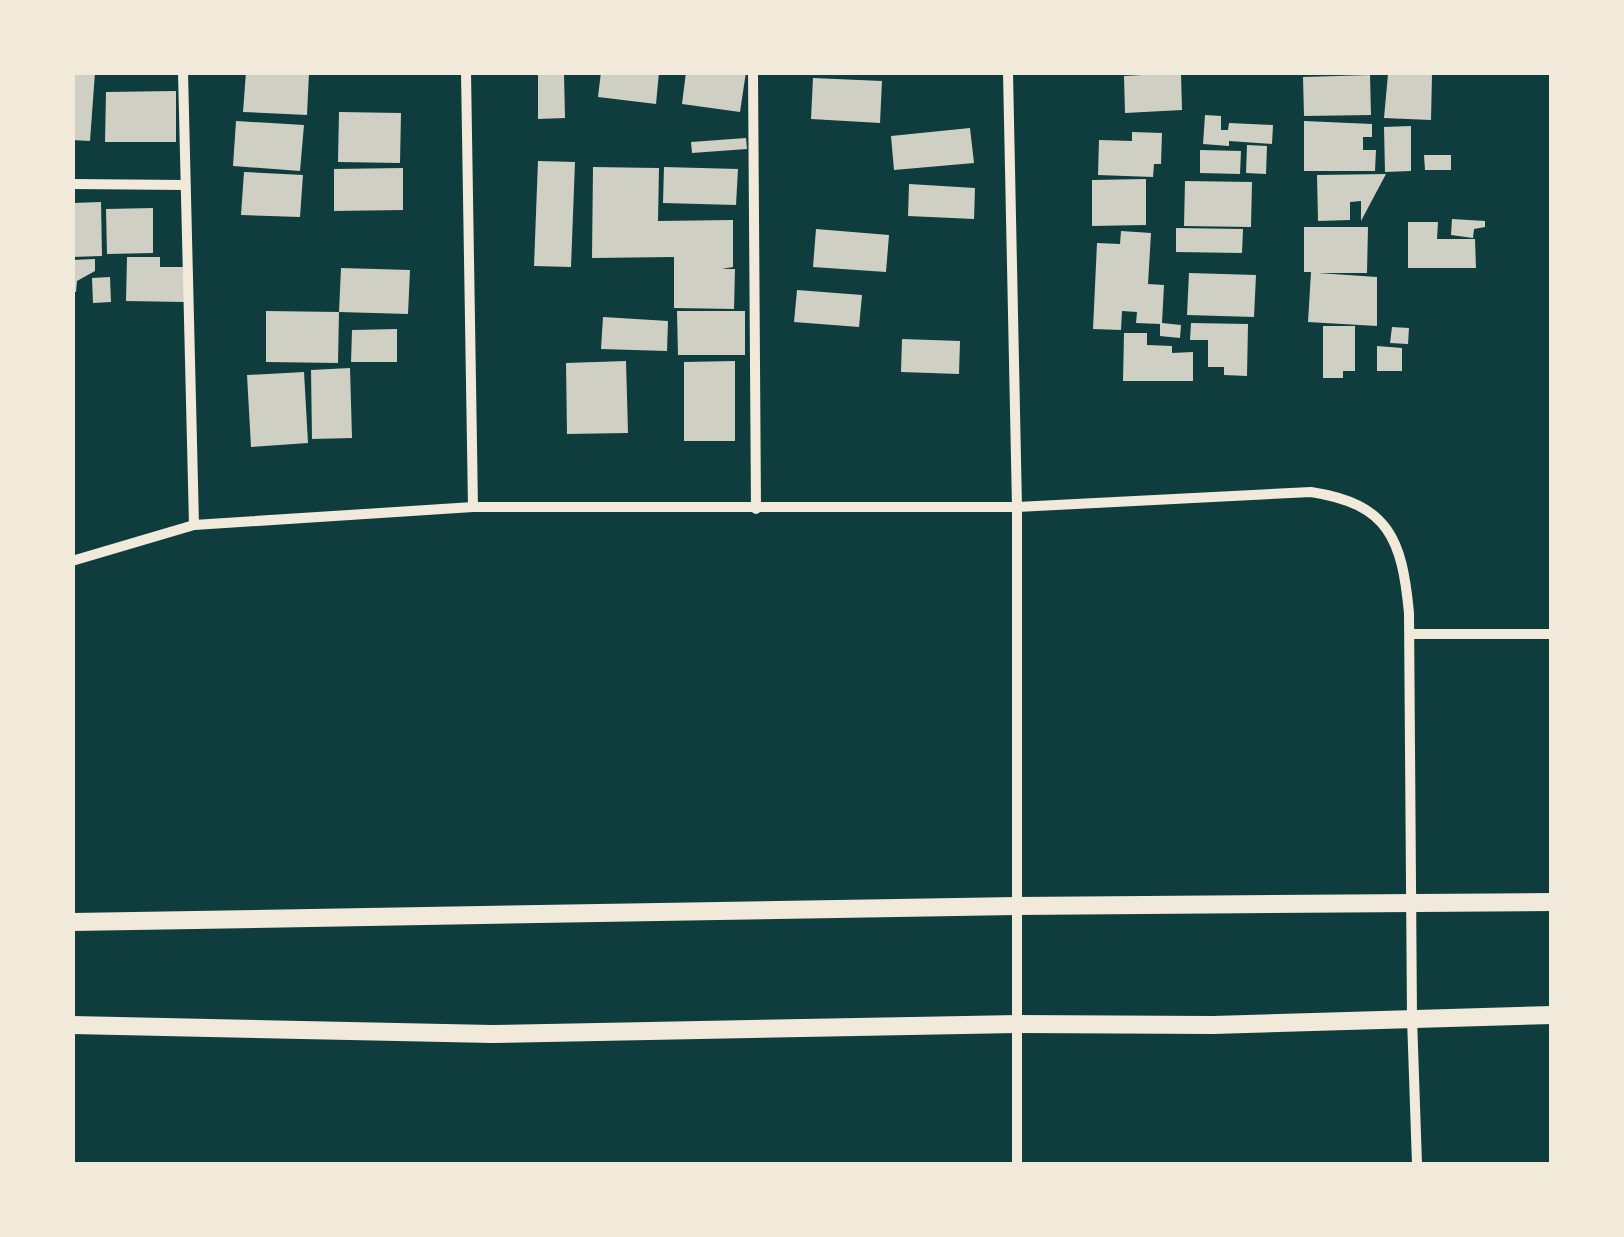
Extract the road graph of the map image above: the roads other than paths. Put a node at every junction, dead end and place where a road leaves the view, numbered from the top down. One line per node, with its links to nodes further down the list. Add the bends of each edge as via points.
1 (182, 72): 6 (street)
2 (466, 72): 7 (street)
3 (753, 72): 9 (street)
4 (1008, 72): 8 (street)
5 (72, 184): 6 (street)
6 (186, 185): 10 (street)
7 (473, 507): 9 (street); 10 (street)
8 (1018, 508): 9 (street); 12 (street, via 1311,492 1342,496 1378,517 1394,541 1406,577); 16 (street)
9 (756, 509)
10 (194, 525): 11 (street)
11 (72, 561)
12 (1410, 634): 13 (street); 14 (street)
13 (1552, 634)
14 (1412, 902): 15 (street); 16 (street); 19 (street)
15 (1552, 902)
16 (1016, 906): 17 (street); 20 (street)
17 (72, 922)
18 (1552, 1015): 19 (street)
19 (1412, 1018): 20 (street); 23 (street)
20 (1017, 1024): 21 (street, via 492,1034); 22 (street)
21 (72, 1025)
22 (1018, 1164)
23 (1416, 1164)

